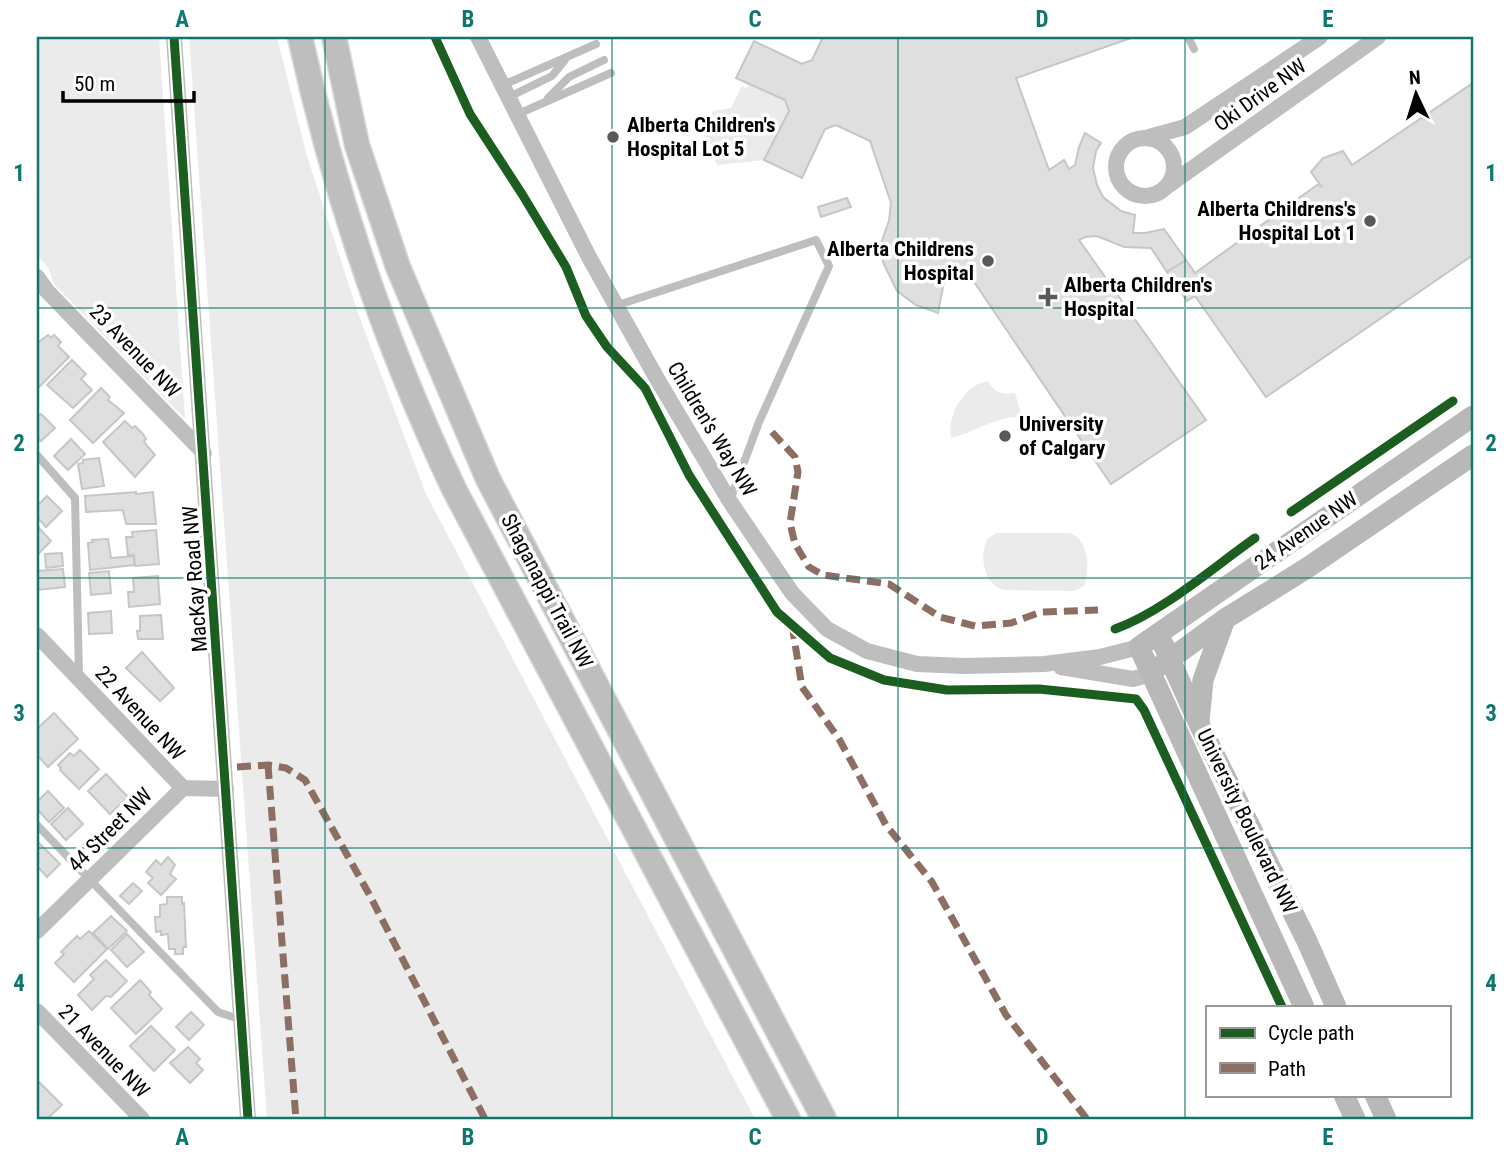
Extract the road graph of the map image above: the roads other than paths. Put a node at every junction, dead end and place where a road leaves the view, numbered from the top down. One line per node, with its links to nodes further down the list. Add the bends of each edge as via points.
1 (174, 37): 22 (street, MacKay Road NW)
2 (300, 37): 48 (main road, Shaganappi Trail NW, via 366,271 426,431)
3 (334, 37): 49 (main road, Shaganappi Trail NW, via 357,145 398,267 488,479)
4 (478, 37): 13 (street, Children's Way NW)
5 (1188, 37): 9 (lane)
6 (1320, 37): 16 (street, Oki Drive NW, via 1185,127)
7 (1378, 37): 17 (street, Oki Drive NW)
8 (596, 44): 10 (lane)
9 (1194, 49)
10 (566, 57): 13 (lane); 13 (lane, via 552,76)
11 (604, 60): 14 (lane, via 569,77)
12 (611, 73): 14 (lane)
13 (506, 91): 15 (street, Children's Way NW)
14 (543, 103): 15 (lane)
15 (517, 114): 20 (street, Children's Way NW)
16 (1149, 137): 17 (street, via 1166,145 1174,161); 17 (street, via 1122,148 1117,177 1139,195)
17 (1166, 187)
18 (37, 277): 19 (street, 23 Avenue NW)
19 (42, 296): 22 (street, 23 Avenue NW)
20 (615, 306): 25 (street, Children's Way NW); 25 (lane, via 816,240 829,266)
21 (1473, 416): 28 (street, 24 Avenue NW)
22 (204, 453): 36 (street, MacKay Road NW)
23 (37, 455): 33 (lane, via 75,498)
24 (1473, 455): 26 (street, 24 Avenue NW)
25 (729, 500): 31 (street, Children's Way NW, via 792,593 827,628 867,650 917,664)
26 (1225, 619): 30 (street, 24 Avenue NW); 34 (street, via 1203,680)
27 (37, 635): 33 (street, 22 Avenue NW)
28 (1159, 635): 29 (street, 24 Avenue NW); 30 (street, University Boulevard NW)
29 (1139, 647): 31 (street, Children's Way NW); 32 (street, University Boulevard NW)
30 (1170, 657): 32 (street, 24 Avenue NW); 34 (street, University Boulevard NW)
31 (1044, 664): 32 (street, Children's Way NW, via 1133,678)
32 (1151, 674): 40 (street, University Boulevard NW)
33 (79, 678): 35 (street, 22 Avenue NW)
34 (1199, 724): 41 (street, University Boulevard NW)
35 (183, 788): 36 (street, 22 Avenue NW); 38 (street, 44 Street NW)
36 (226, 789): 43 (street, MacKay Road NW)
37 (37, 825): 38 (lane)
38 (90, 880): 39 (street, 44 Street NW); 43 (lane, via 218,1012)
39 (37, 931)
40 (1304, 1006)
41 (1336, 1006)
42 (37, 1011): 46 (street, 21 Avenue NW)
43 (242, 1020): 47 (street, MacKay Road NW)
44 (1344, 1096): 50 (street)
45 (1375, 1096): 51 (street)
46 (142, 1119)
47 (248, 1119)
48 (788, 1119)
49 (824, 1119)
50 (1355, 1119)
51 (1386, 1119)

